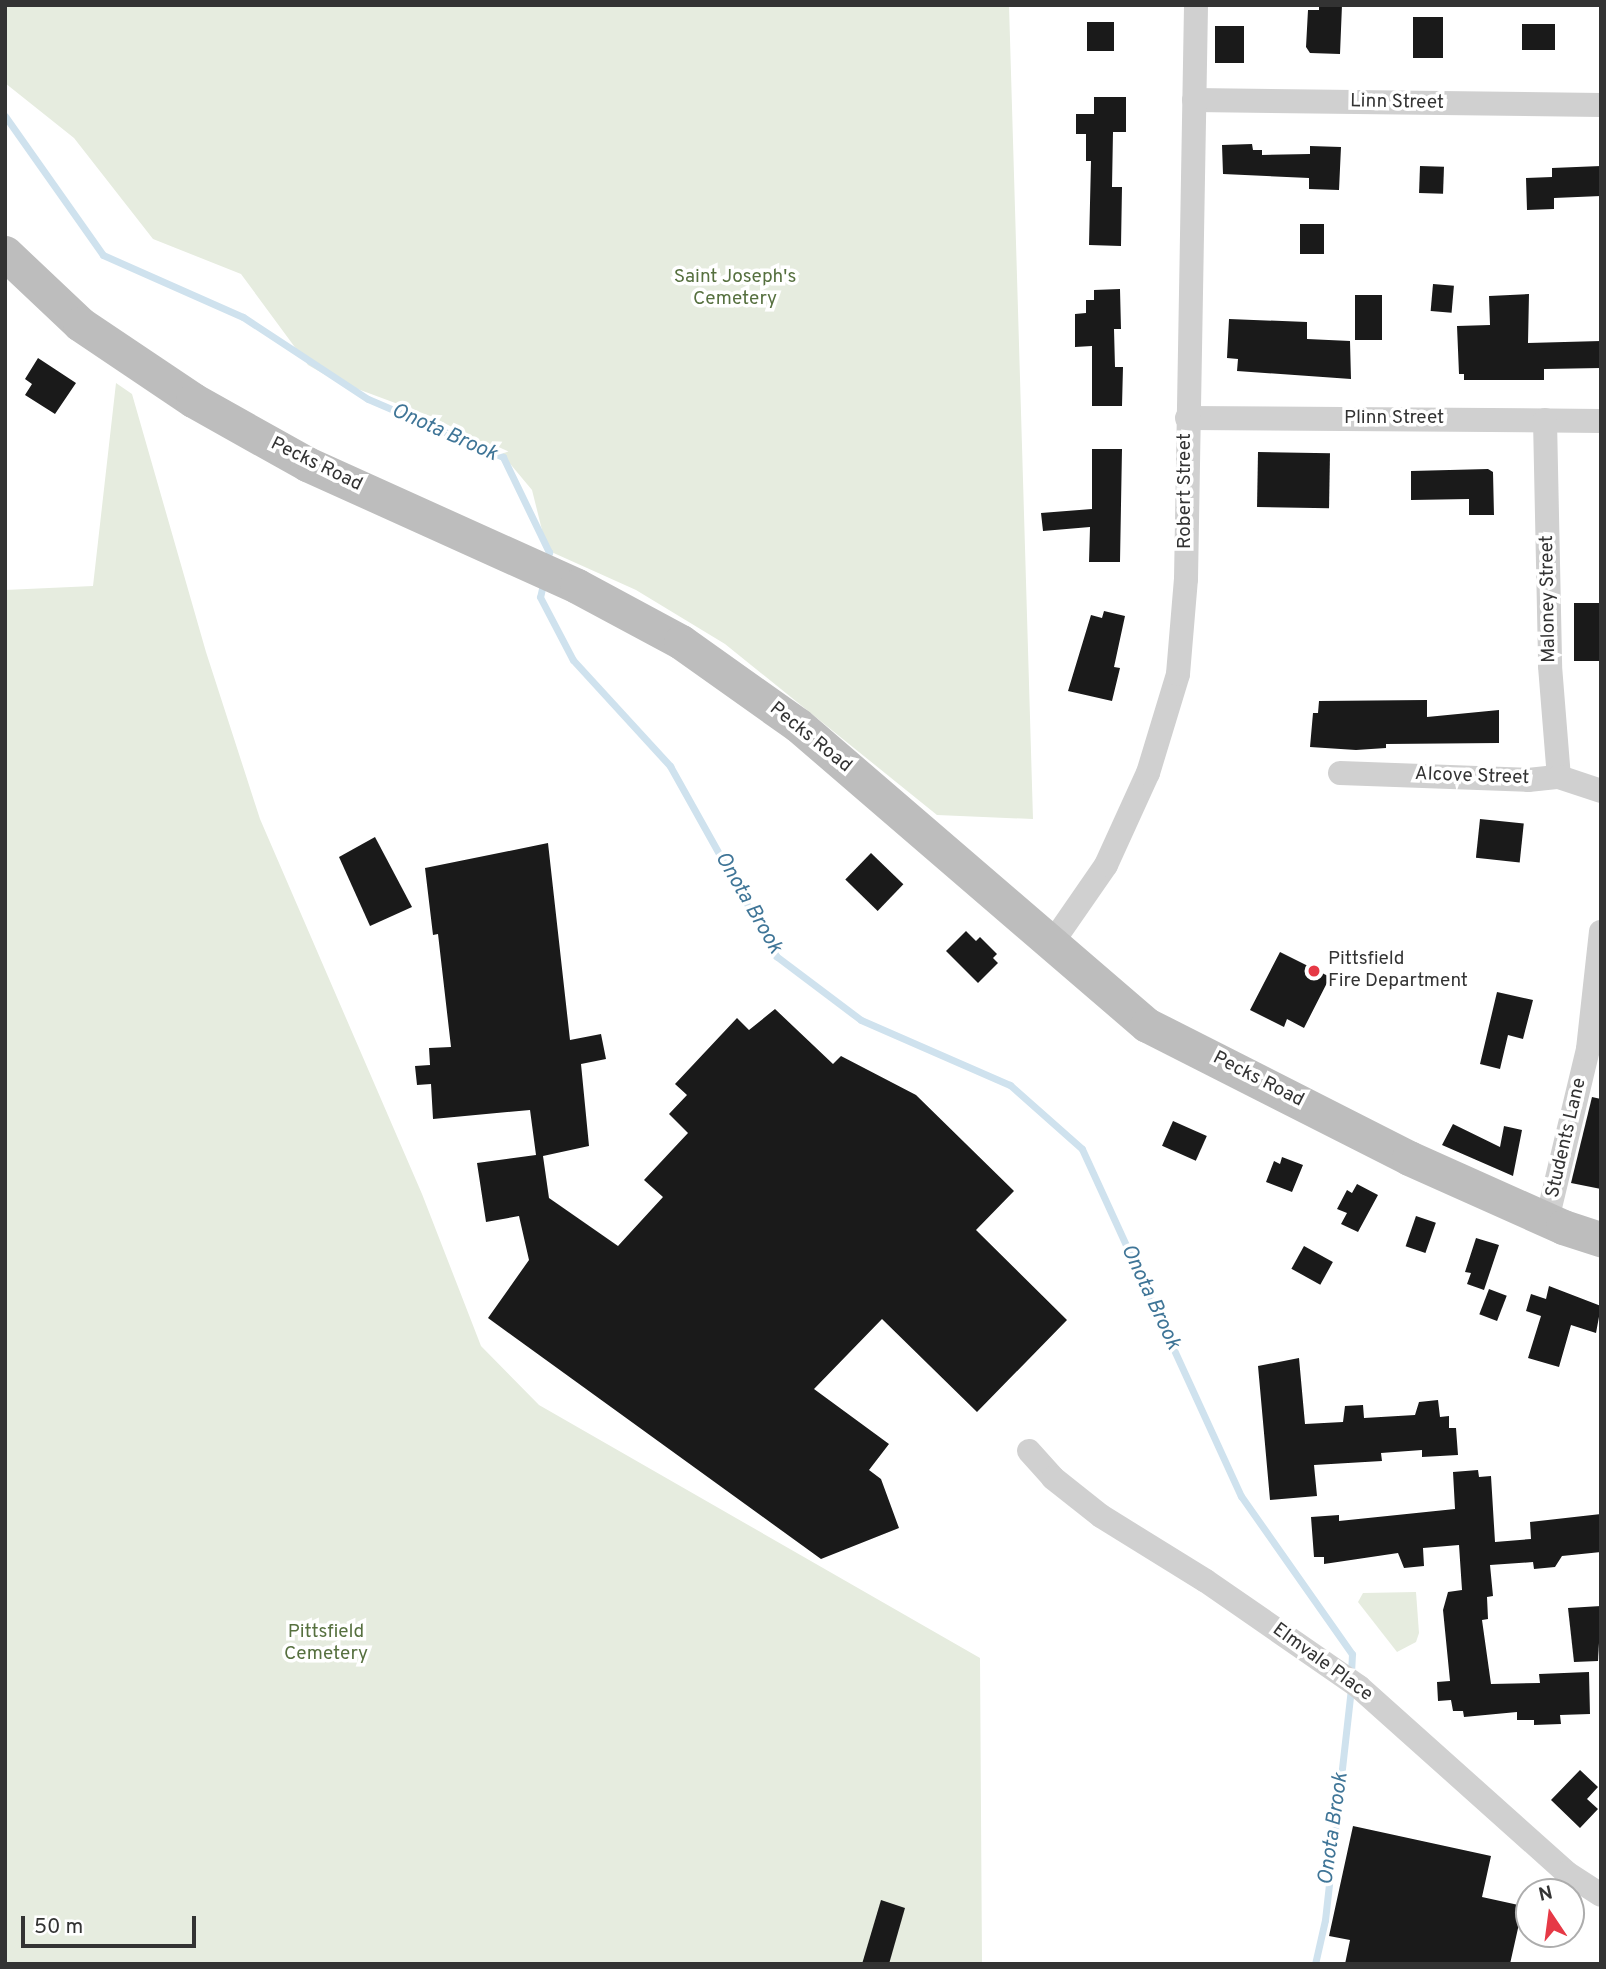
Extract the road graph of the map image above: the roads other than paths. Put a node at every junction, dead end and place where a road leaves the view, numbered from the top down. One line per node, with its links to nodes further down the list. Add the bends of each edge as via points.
1 (1196, 5): 2 (street, Robert Street)
2 (1194, 100): 3 (street, Linn Street); 5 (street, Robert Street)
3 (1601, 105)
4 (5, 253): 12 (street, Pecks Road, via 80,324 193,400 307,464 558,577 681,642 798,725)
5 (1187, 418): 6 (street, Plinn Street); 12 (street, Robert Street, via 1186,579 1178,674 1147,773 1106,865)
6 (1545, 421): 7 (street, Plinn Street); 9 (street, Maloney Street, via 1550,666)
7 (1601, 421)
8 (1340, 773): 9 (street, Alcove Street, via 1528,780)
9 (1559, 777): 10 (street, Alcove Street)
10 (1601, 791)
11 (1601, 932): 13 (street, Students Lane, via 1588,1049)
12 (1050, 946): 13 (street, Pecks Road, via 1147,1025 1409,1158)
13 (1548, 1220): 14 (street, Pecks Road)
14 (1601, 1238)
15 (1029, 1451): 16 (street, Elmvale Place, via 1053,1478 1101,1516 1206,1581 1350,1681 1567,1872)
16 (1601, 1895)

